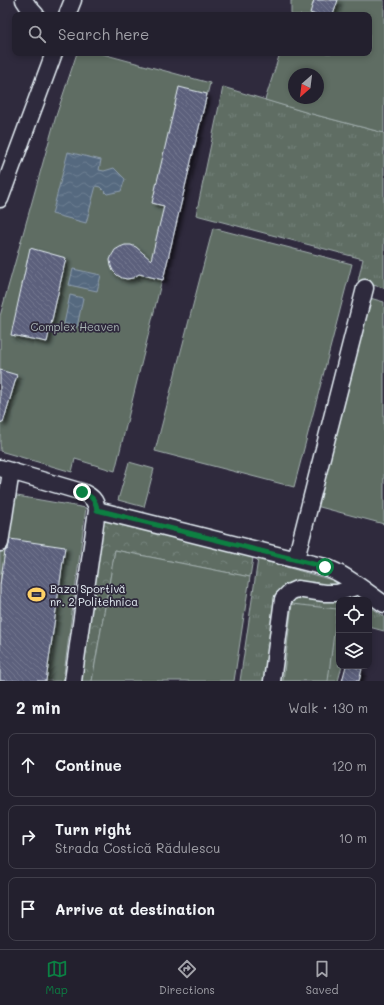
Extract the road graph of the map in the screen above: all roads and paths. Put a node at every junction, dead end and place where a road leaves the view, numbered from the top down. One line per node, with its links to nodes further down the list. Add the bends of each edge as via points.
1 (24, 0): 3 (street)
2 (73, 0): 4 (street)
3 (33, 12)
4 (69, 12)
5 (53, 56): 6 (street)
6 (0, 199)
7 (364, 288): 11 (street)
8 (6, 470): 9 (street, via 82,492 95,500); 10 (street)
9 (97, 510): 11 (street); 14 (street)
10 (0, 543)
11 (296, 560): 12 (street, via 333,570)
12 (359, 586): 13 (street); 15 (street, via 337,593 297,589 283,599)
13 (384, 604)
14 (73, 681)
15 (272, 681)

